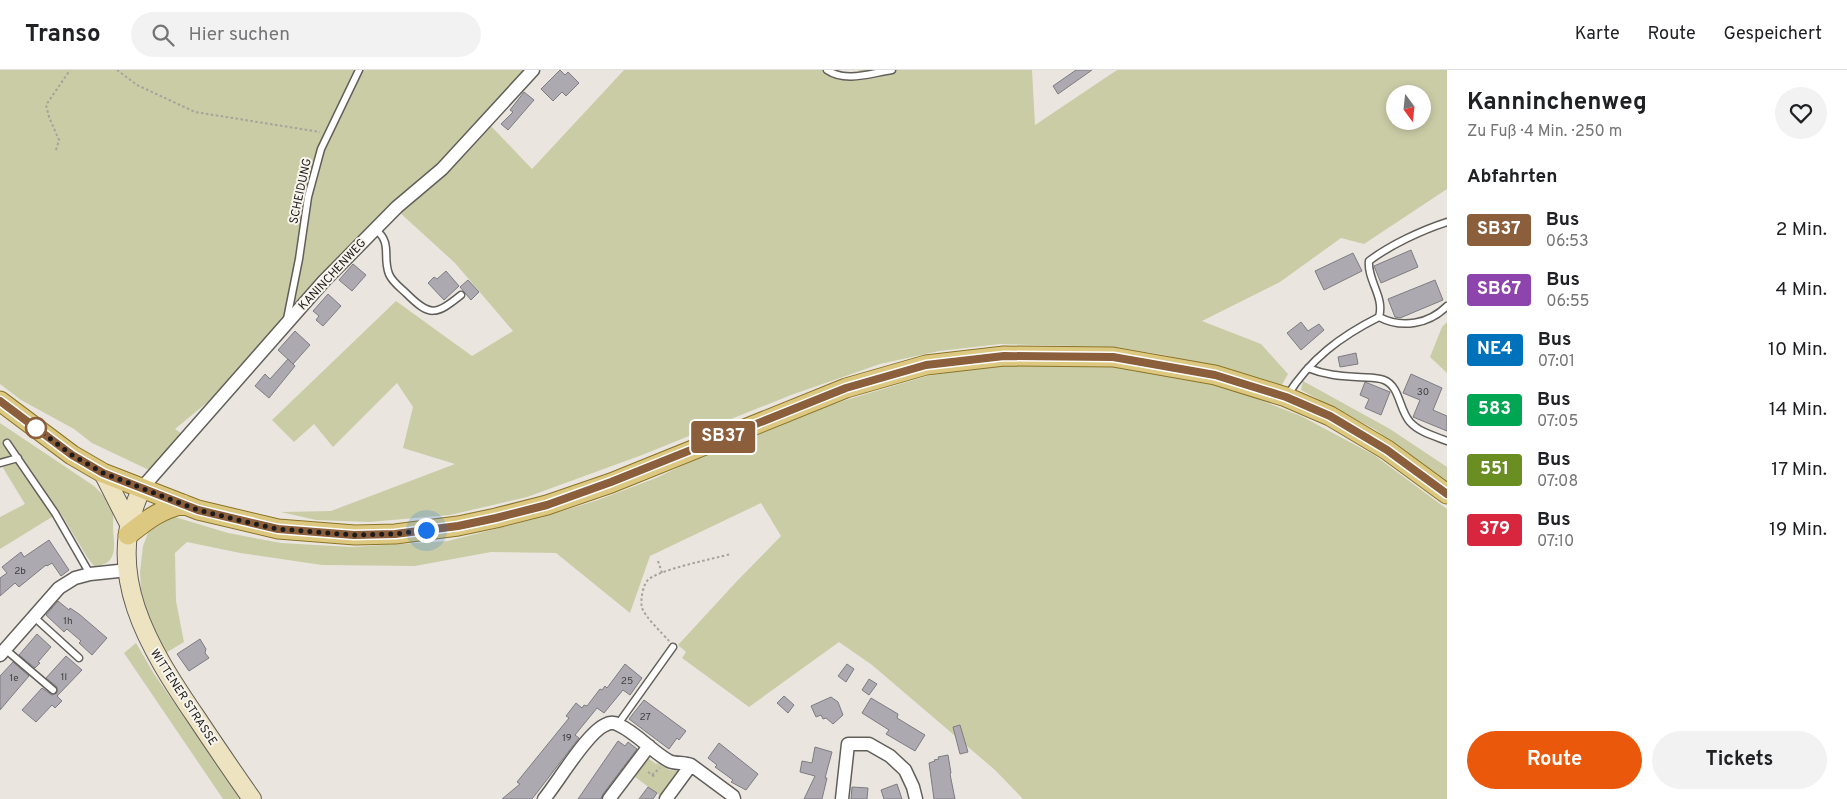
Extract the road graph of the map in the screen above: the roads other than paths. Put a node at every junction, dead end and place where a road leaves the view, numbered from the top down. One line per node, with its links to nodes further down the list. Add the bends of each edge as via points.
1 (359, 70): 12 (lane, SCHEIDUNG, via 321,149 308,197)
2 (533, 70): 8 (street, KANINCHENWEG, via 442,169)
3 (827, 70): 6 (lane)
4 (854, 70): 6 (lane)
5 (892, 70): 6 (lane)
6 (848, 77)
7 (1447, 222): 11 (lane, via 1369,260 1368,268 1382,308)
8 (375, 229): 9 (lane, via 386,242 386,267 390,278 418,305 433,312); 12 (street, KANINCHENWEG)
9 (461, 295)
10 (1447, 306): 11 (lane, via 1436,316 1412,323 1400,324)
11 (1379, 317): 13 (lane, via 1330,346)
12 (286, 324): 21 (street, KANINCHENWEG)
13 (1308, 368): 14 (lane); 16 (lane, via 1328,375 1385,380 1392,386 1410,422 1424,432)
14 (1286, 397): 22 (main road, via 1330,416 1387,450); 23 (main road, via 1215,375 1113,357 1004,356 926,365 846,388 547,505 458,526 395,534 345,535 278,529)
15 (0, 401): 20 (main road, via 72,455)
16 (1447, 441)
17 (7, 443): 18 (lane)
18 (18, 458): 19 (lane); 26 (lane)
19 (0, 463)
20 (103, 473): 21 (main road); 24 (main road)
21 (142, 488): 23 (main road); 24 (main road, WITTENER STRASSE)
22 (1447, 494)
23 (183, 504): 24 (main road, via 166,508)
24 (129, 530): 25 (main road, WITTENER STRASSE)
25 (128, 570): 26 (street); 35 (main road, WITTENER STRASSE, via 139,619 153,651)
26 (90, 574): 27 (street, via 75,578 59,588)
27 (34, 617): 29 (street); 30 (lane)
28 (673, 647): 32 (lane)
29 (3, 652): 31 (lane)
30 (79, 658)
31 (53, 690)
32 (618, 724): 33 (street); 36 (street, via 611,722 595,732)
33 (649, 746): 34 (street, via 671,762); 37 (street)
34 (691, 765): 38 (street); 39 (street)
35 (252, 799)
36 (544, 799)
37 (609, 799)
38 (666, 799)
39 (734, 799)
40 (842, 799): 41 (street, via 848,744 869,744 890,756 905,770)
41 (916, 799)

